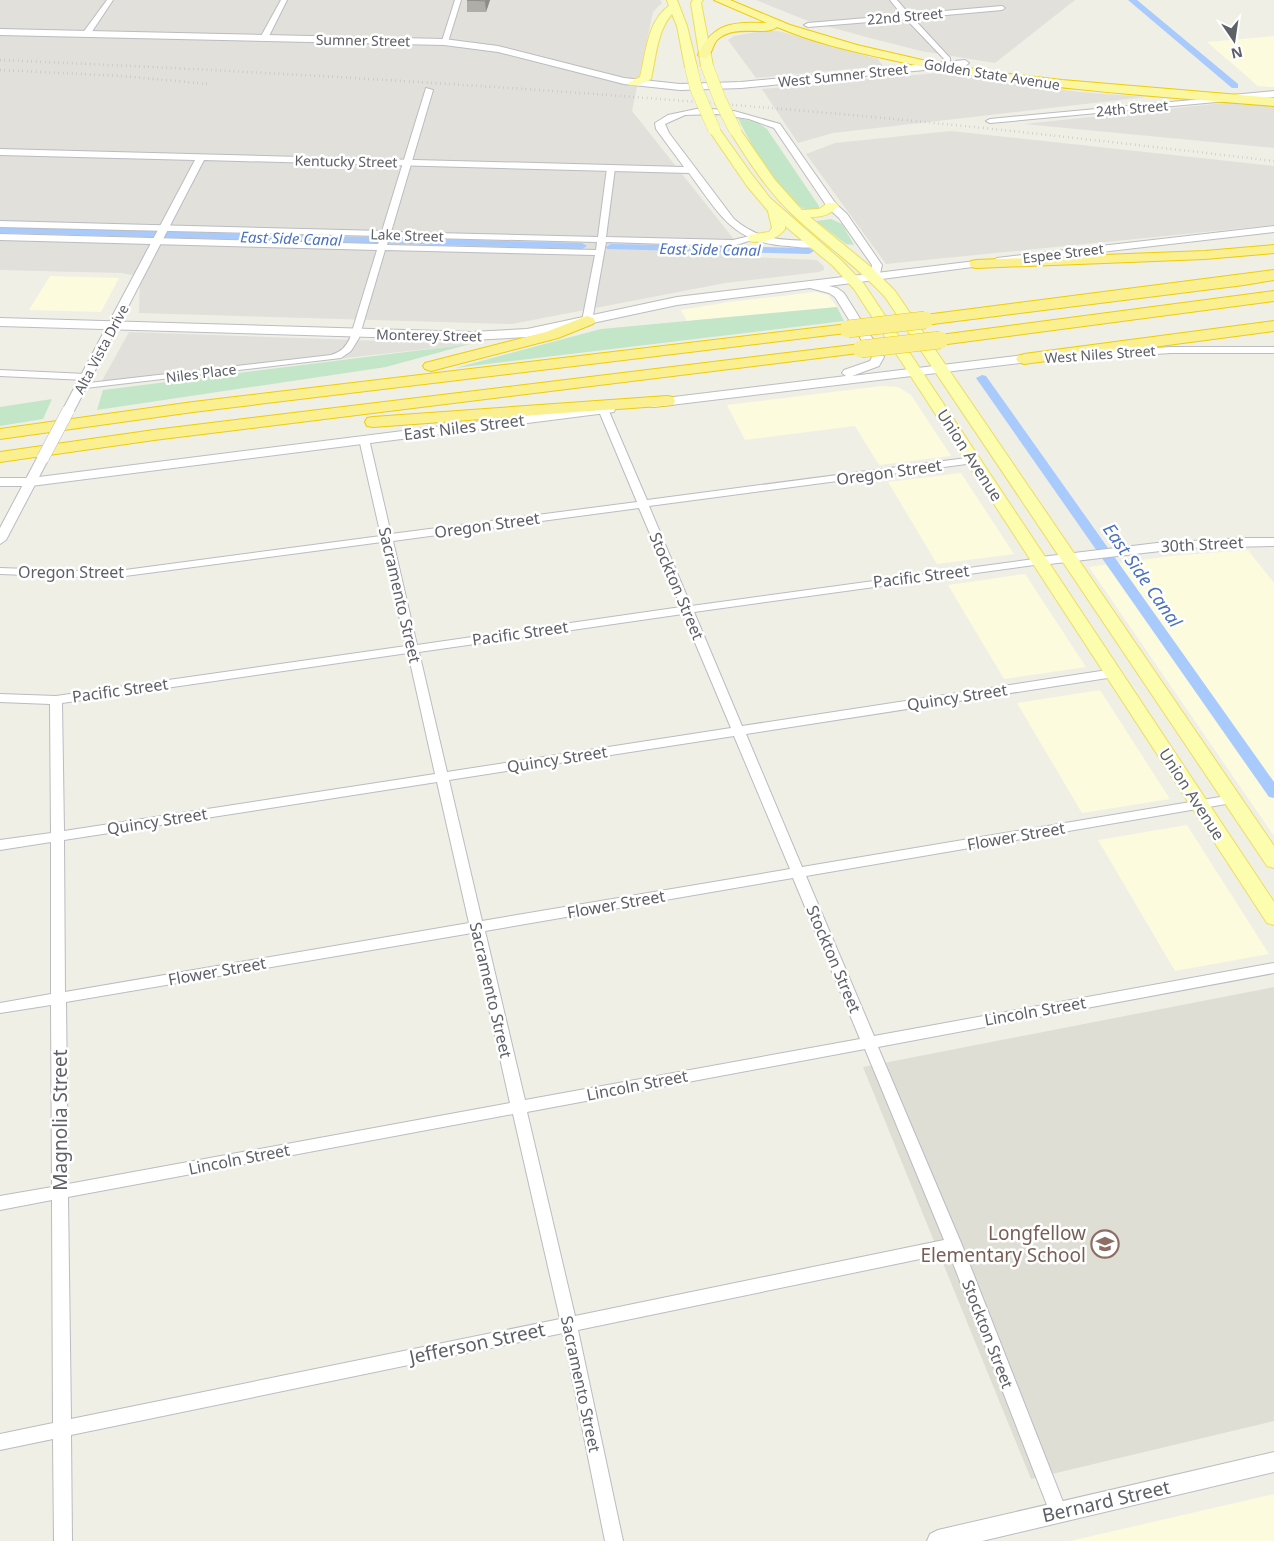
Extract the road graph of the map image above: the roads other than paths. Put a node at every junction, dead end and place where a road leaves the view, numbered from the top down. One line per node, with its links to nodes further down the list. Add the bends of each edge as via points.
1 (110, 0): 14 (street)
2 (284, 0): 15 (street)
3 (458, 0): 16 (street)
4 (698, 0): 17 (main road, Union Avenue)
5 (720, 0): 12 (highway, Golden State Avenue)
6 (744, 0): 11 (highway, Golden State Avenue)
7 (893, 0): 10 (street)
8 (673, 3): 21 (main road, Union Avenue); 22 (main road, via 660,20 645,79)
9 (1002, 8): 10 (street, 22nd Street)
10 (908, 16): 11 (street, 22nd Street); 18 (street)
11 (808, 25): 18 (highway, Golden State Avenue, via 873,44)
12 (794, 30): 17 (highway, via 764,26 730,30 713,37); 20 (highway, Golden State Avenue)
13 (0, 32): 14 (street, Sumner Street)
14 (86, 34): 15 (street, Sumner Street)
15 (264, 38): 16 (street, Sumner Street)
16 (444, 42): 22 (street, Sumner Street, via 498,49)
17 (706, 60): 35 (main road, Union Avenue, bridge, via 735,130 759,169)
18 (947, 60): 19 (highway, Golden State Avenue)
19 (965, 63): 20 (street, West Sumner Street); 25 (highway, Golden State Avenue, via 1067,77)
20 (932, 66): 23 (street, West Sumner Street); 26 (highway, Golden State Avenue, via 1059,85)
21 (691, 67): 34 (main road, Union Avenue, bridge, via 696,88 714,129 737,164)
22 (634, 83): 23 (street, Sumner Street)
23 (721, 87)
24 (429, 90): 30 (street)
25 (1274, 96): 26 (highway, Golden State Avenue)
26 (1232, 98): 27 (street, 24th Street)
27 (990, 121)
28 (0, 153): 29 (street, Kentucky Street)
29 (201, 157): 30 (street, Kentucky Street); 37 (street, Alta Vista Drive)
30 (407, 162): 31 (street, Kentucky Street); 39 (street)
31 (610, 168): 32 (street, Kentucky Street); 42 (street)
32 (692, 170): 33 (street, Union Avenue, via 660,129 660,123 666,118 690,111 762,120 777,126); 41 (street, via 730,221 741,232)
33 (832, 206): 35 (main road, via 822,214); 51 (street, Union Avenue, via 843,216 877,265)
34 (774, 208): 41 (main road, via 779,229 773,235); 44 (main road, Union Avenue)
35 (800, 214): 51 (main road, Union Avenue)
36 (0, 224): 37 (street, Lake Street)
37 (164, 229): 39 (street, Lake Street); 43 (street, Alta Vista Drive)
38 (1274, 229): 48 (street, Espee Street)
39 (385, 236): 42 (street, Lake Street); 45 (street)
40 (0, 237): 43 (street, Lake Street)
41 (754, 238): 42 (street, Lake Street, via 732,244); 44 (street, via 762,242)
42 (602, 240): 47 (street)
43 (157, 241): 45 (street, Lake Street); 60 (street, Alta Vista Drive)
44 (815, 244): 52 (main road, Union Avenue)
45 (382, 247): 47 (street, Lake Street); 62 (street)
46 (1274, 249): 48 (highway)
47 (600, 253): 58 (street)
48 (976, 264): 51 (main road, Espee Street)
49 (1274, 268): 54 (highway)
50 (1274, 274): 54 (highway)
51 (875, 276): 52 (main road, Espee Street); 65 (main road, Union Avenue, via 890,294)
52 (852, 278): 53 (main road, Monterey Street); 65 (main road, Union Avenue)
53 (768, 289): 58 (main road, Monterey Street, via 677,301); 68 (main road, via 810,287 832,290 840,295 854,316 878,357 876,363)
54 (1175, 289): 70 (highway, bridge)
55 (1274, 296): 57 (highway)
56 (1274, 308): 57 (highway, via 1159,320)
57 (1103, 320): 73 (highway, bridge)
58 (587, 321): 62 (main road, Monterey Street, via 500,336); 70 (highway, via 552,335 458,360)
59 (0, 322): 60 (main road, Monterey Street)
60 (113, 326): 62 (main road, Monterey Street); 67 (street, Alta Vista Drive)
61 (1274, 326): 64 (highway)
62 (356, 333): 67 (street, Niles Place, via 350,349 332,358)
63 (1274, 350): 64 (street, West Niles Street, via 1171,350)
64 (1024, 359): 65 (main road, West Niles Street)
65 (928, 370): 68 (main road, East Niles Street); 76 (main road, Union Avenue); 83 (main road, Union Avenue)
66 (0, 373): 67 (street, Niles Place)
67 (83, 382): 78 (street, Alta Vista Drive, bridge)
68 (828, 382): 69 (main road, East Niles Street)
69 (667, 401): 71 (main road, East Niles Street); 73 (highway, via 188,436)
70 (193, 407): 72 (highway)
71 (603, 409): 74 (main road, East Niles Street); 79 (street, Stockton Street)
72 (0, 434)
73 (154, 435): 75 (highway)
74 (364, 439): 78 (main road, East Niles Street); 80 (street, Sacramento Street)
75 (0, 457)
76 (974, 460): 79 (street, Oregon Street); 84 (main road, Union Avenue)
77 (0, 482): 78 (main road, East Niles Street)
78 (30, 482): 81 (street, Alta Vista Drive)
79 (643, 504): 80 (street, Oregon Street); 86 (street, Stockton Street)
80 (387, 538): 85 (street, Oregon Street, via 110,575); 87 (street, Sacramento Street)
81 (0, 540)
82 (1274, 542): 83 (street, 30th Street, via 1237,541 1121,550)
83 (1068, 558): 84 (street, 30th Street); 93 (main road, Union Avenue)
84 (1041, 561): 86 (street, Pacific Street); 88 (main road, Union Avenue)
85 (0, 571)
86 (687, 609): 87 (street, Pacific Street); 91 (street, Stockton Street)
87 (412, 648): 90 (street, Pacific Street); 92 (street, Sacramento Street)
88 (1114, 673): 91 (street, Quincy Street); 94 (main road, Union Avenue)
89 (0, 698): 90 (street, Pacific Street)
90 (56, 700): 95 (street, Magnolia Street)
91 (738, 731): 92 (street, Quincy Street); 98 (street, Stockton Street)
92 (442, 777): 95 (street, Quincy Street); 100 (street, Sacramento Street)
93 (1232, 799): 94 (street, Flower Street); 97 (main road, Union Avenue)
94 (1200, 805): 98 (street, Flower Street); 99 (main road, Union Avenue)
95 (58, 836): 96 (street, Quincy Street); 102 (street, Magnolia Street)
96 (0, 845)
97 (1274, 861)
98 (798, 873): 100 (street, Flower Street); 104 (street, Stockton Street)
99 (1274, 918)
100 (477, 927): 102 (street, Flower Street); 105 (street, Sacramento Street)
101 (1274, 968): 104 (street, Lincoln Street)
102 (59, 998): 103 (street, Flower Street); 106 (street, Magnolia Street)
103 (0, 1008)
104 (869, 1042): 105 (street, Lincoln Street); 108 (street, Stockton Street)
105 (518, 1107): 106 (street, Lincoln Street); 109 (street, Sacramento Street)
106 (60, 1192): 107 (street, Lincoln Street); 110 (street, Magnolia Street)
107 (0, 1203)
108 (954, 1245): 109 (street, Jefferson Street); 113 (street, Stockton Street)
109 (568, 1324): 110 (street, Jefferson Street); 115 (street, Sacramento Street)
110 (62, 1429): 111 (street, Jefferson Street); 114 (street, Magnolia Street)
111 (0, 1442)
112 (1274, 1462): 113 (street, Bernard Street)
113 (1058, 1512): 116 (street, Bernard Street)
114 (63, 1541)
115 (614, 1541)
116 (938, 1541)

